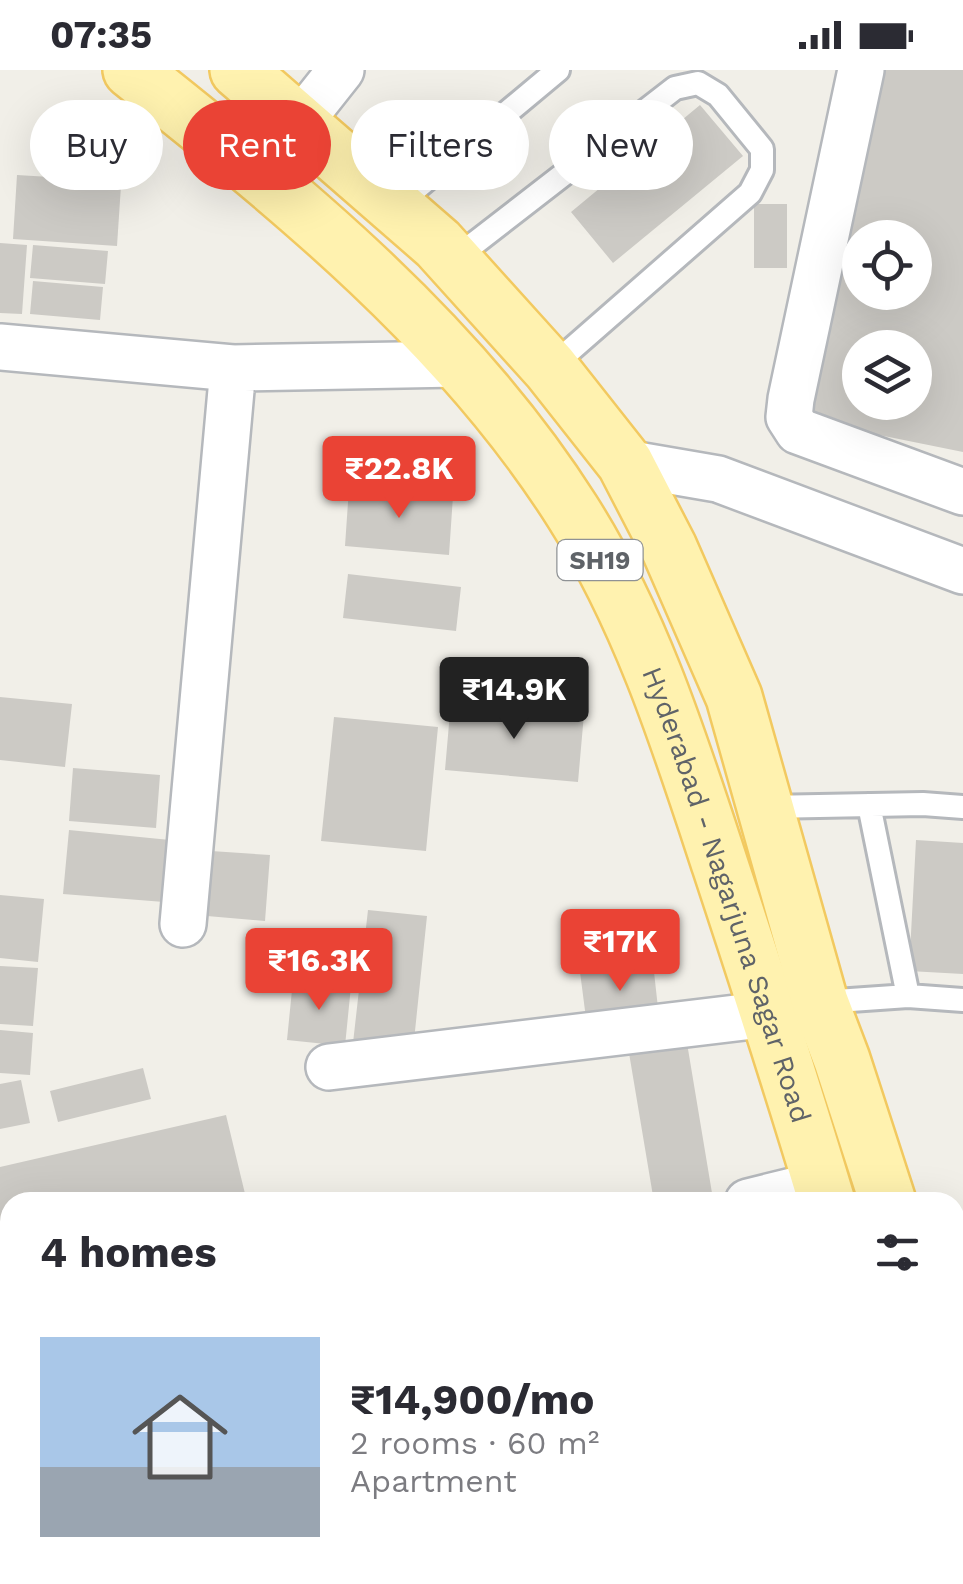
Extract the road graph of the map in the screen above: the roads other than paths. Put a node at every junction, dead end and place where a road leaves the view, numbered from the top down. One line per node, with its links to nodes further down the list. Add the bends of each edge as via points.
1 (132, 70): 9 (main road, Hyderabad - Nagarjuna Sagar Road / SH19, via 262,174 388,288)
2 (238, 70): 5 (main road, Hyderabad - Nagarjuna Sagar Road / SH19)
3 (558, 70): 6 (lane)
4 (861, 70): 13 (street, via 789,418 798,430)
5 (322, 87): 6 (main road, Hyderabad - Nagarjuna Sagar Road / SH19)
6 (395, 206): 7 (main road, Hyderabad - Nagarjuna Sagar Road / SH19)
7 (453, 260): 11 (main road, Hyderabad - Nagarjuna Sagar Road / SH19); 11 (lane, via 675,88 698,83 718,95 762,149 762,170 750,194)
8 (0, 347): 10 (street)
9 (458, 364): 10 (street); 22 (main road, Hyderabad - Nagarjuna Sagar Road / SH19, via 496,404 571,509 610,577)
10 (233, 368): 19 (street)
11 (550, 368): 12 (main road, Hyderabad - Nagarjuna Sagar Road / SH19)
12 (625, 463): 15 (street, via 718,479); 18 (main road, Hyderabad - Nagarjuna Sagar Road / SH19, via 734,697)
13 (963, 492)
14 (963, 514): 15 (street)
15 (956, 568)
16 (869, 805): 17 (lane); 18 (lane); 20 (lane)
17 (963, 807)
18 (765, 808): 22 (main road, Hyderabad - Nagarjuna Sagar Road / SH19)
19 (183, 924)
20 (908, 996): 21 (lane); 22 (lane)
21 (963, 1000)
22 (794, 1008): 23 (street); 24 (main road, Hyderabad - Nagarjuna Sagar Road / SH19); 25 (main road, Hyderabad - Nagarjuna Sagar Road / SH19, via 842,1060)
23 (329, 1066)
24 (824, 1192)
25 (885, 1192)

